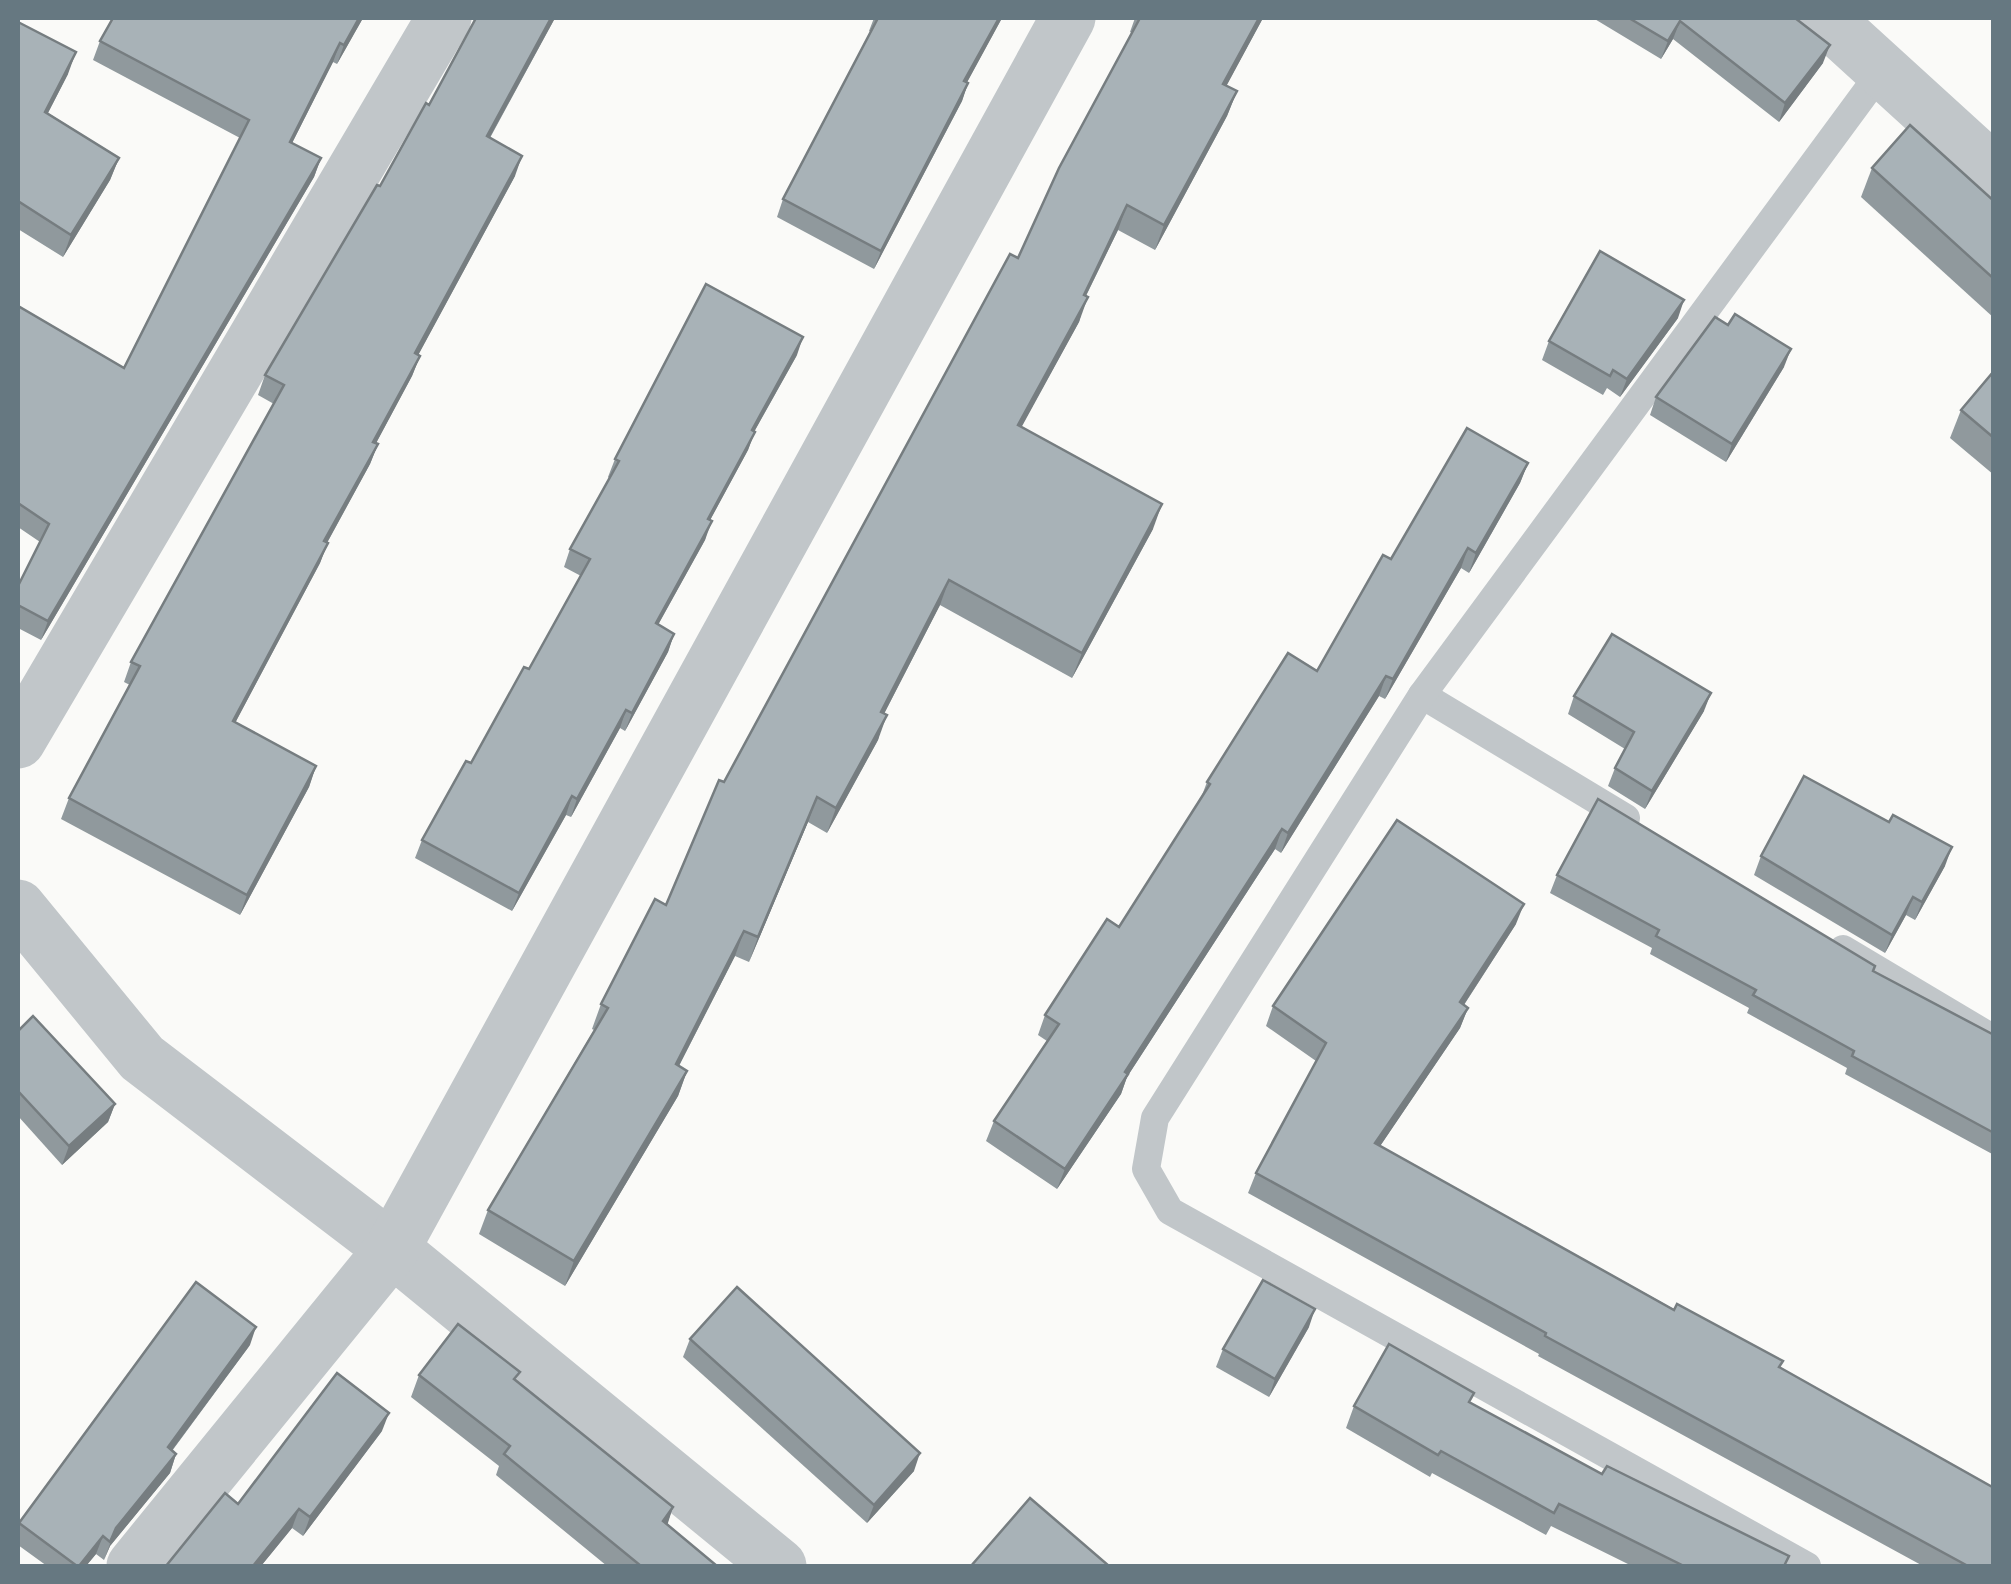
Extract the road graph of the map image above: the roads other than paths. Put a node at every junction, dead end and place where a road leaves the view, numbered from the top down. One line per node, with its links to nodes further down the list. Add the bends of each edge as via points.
1 (444, 18): 7 (street)
2 (1068, 18): 12 (street)
3 (1825, 18): 4 (street)
4 (1883, 70): 5 (street); 6 (lane)
5 (1994, 172)
6 (1422, 695): 8 (lane); 15 (lane, via 1155,1118 1146,1169 1170,1211)
7 (18, 741)
8 (1658, 836)
9 (18, 907): 12 (street, via 142,1058)
10 (1826, 938): 11 (lane)
11 (1994, 1039)
12 (392, 1249): 13 (street); 14 (street)
13 (134, 1566)
14 (779, 1566)
15 (1807, 1566)

